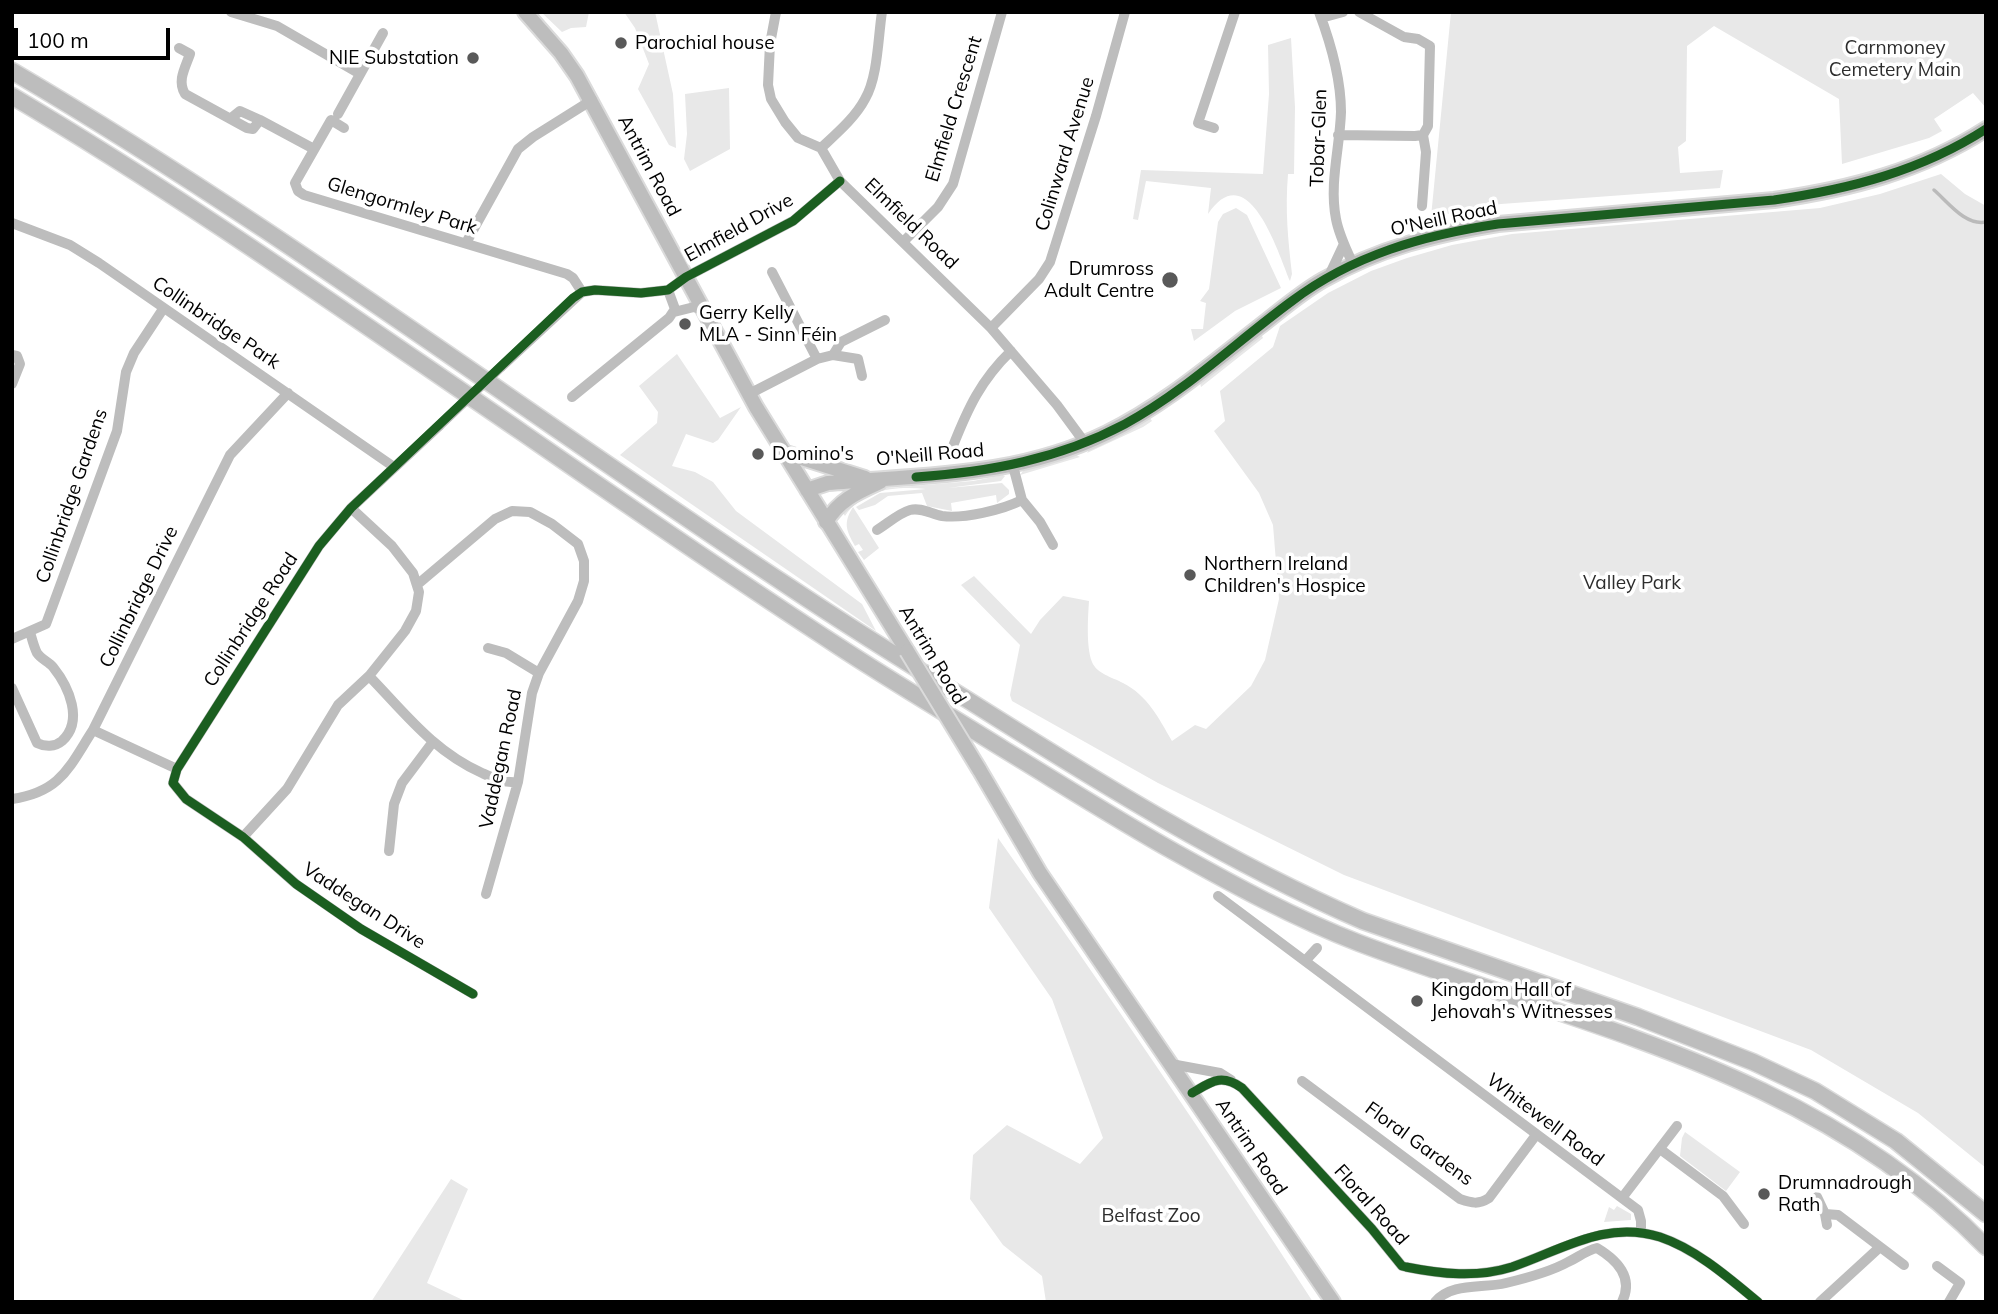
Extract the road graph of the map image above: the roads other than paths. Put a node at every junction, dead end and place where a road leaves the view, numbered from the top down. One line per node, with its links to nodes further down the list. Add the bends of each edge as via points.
1 (231, 12): 11 (street)
2 (525, 12): 17 (main road, Antrim Road, via 561,52)
3 (776, 12): 25 (street, Elmfield Road, via 768,70 771,99 798,138)
4 (882, 12): 25 (street, via 866,99)
5 (1002, 12): 29 (street, Elmfield Crescent, via 953,184 938,207)
6 (1125, 12): 42 (street, Colinward Avenue, via 1050,262)
7 (1235, 12): 20 (street, via 1198,123)
8 (1343, 12): 10 (street)
9 (1359, 12): 23 (street, via 1430,46 1428,126)
10 (1320, 15): 22 (street, Tobar-Glen, via 1339,80)
11 (261, 16): 15 (street)
12 (383, 33): 15 (street)
13 (179, 48): 24 (street, via 190,54 180,87 185,94 247,128 253,129 260,120)
14 (12, 71): 93 (highway, via 211,194 874,643 1157,817 1307,897 1363,921 1714,1046 1815,1091 1896,1141)
15 (360, 75): 18 (street)
16 (12, 96): 97 (highway, via 172,194 837,646 1161,844 1270,903 1352,940 1671,1052 1788,1102 1837,1129 1917,1184)
17 (592, 100): 30 (street, via 518,149); 34 (main road, Antrim Road)
18 (338, 114)
19 (344, 128): 24 (street, Glengormley Park, via 331,120)
20 (1214, 128)
21 (1986, 129): 32 (main road, O'Neill Road, via 1928,161 1847,188 1774,200 1457,230 1401,244)
22 (1338, 135): 23 (street); 31 (street, Tobar-Glen, via 1334,201)
23 (1423, 135): 27 (street)
24 (314, 149): 30 (street, Glengormley Park, via 295,183 304,195)
25 (821, 149): 26 (street, Elmfield Road)
26 (840, 181): 29 (street, Elmfield Road); 34 (street, Elmfield Drive, via 793,221)
27 (1422, 206)
28 (12, 223): 38 (street, Collinbridge Park, via 70,245)
29 (904, 241): 42 (street, Elmfield Road)
30 (466, 243): 37 (street, Glengormley Park, via 567,274)
31 (1344, 244): 32 (street, Tobar-Glen); 35 (street)
32 (1353, 264): 35 (main road, O'Neill Road)
33 (772, 272): 46 (street)
34 (685, 277): 36 (street); 39 (main road, Antrim Road)
35 (1328, 278): 52 (main road, O'Neill Road, via 1169,397)
36 (668, 290): 37 (street); 40 (street)
37 (582, 292): 56 (street, Collinbridge Road, bridge)
38 (163, 309): 49 (street, Collinbridge Park); 66 (street, Collinbridge Gardens, via 126,372 117,431 46,624)
39 (703, 310): 40 (street, via 694,307); 50 (main road, Antrim Road)
40 (674, 312): 51 (street)
41 (885, 320): 45 (street, via 841,342)
42 (991, 328): 43 (street, Elmfield Road)
43 (1011, 351): 52 (street, Elmfield Road); 53 (street, via 978,389)
44 (12, 355): 48 (street, via 20,364)
45 (833, 355): 46 (street); 47 (street, via 858,359)
46 (817, 359): 50 (street)
47 (862, 376)
48 (12, 384)
49 (288, 393): 56 (street, Collinbridge Park); 72 (street, Collinbridge Drive, via 230,455)
50 (749, 394): 54 (main road, Antrim Road)
51 (572, 397)
52 (1085, 443): 55 (main road, O'Neill Road)
53 (953, 446)
54 (783, 452): 58 (main road); 59 (main road, Antrim Road)
55 (1013, 466): 57 (main road, O'Neill Road); 60 (street)
56 (394, 467): 61 (street, Collinbridge Road)
57 (887, 478): 58 (main road, O'Neill Road); 62 (main road, via 843,501)
58 (868, 480): 59 (main road, O'Neill Road, via 828,483)
59 (807, 490): 62 (main road, Antrim Road)
60 (1021, 500): 63 (street, via 958,516 908,510); 64 (street)
61 (351, 508): 65 (street, via 392,546); 74 (street, Collinbridge Road, via 319,546)
62 (827, 522): 84 (main road, Antrim Road, bridge, via 1040,873)
63 (877, 530)
64 (1053, 545)
65 (418, 584): 69 (street, Vaddegan Road, via 495,519 512,511 530,512 552,524 578,544 584,581); 70 (street, via 416,611)
66 (30, 632): 67 (street, Collinbridge Gardens); 71 (street, via 38,654 53,667 70,698 74,714 71,731 59,743 44,747 37,743)
67 (12, 639)
68 (488, 648): 69 (street)
69 (539, 673): 75 (street, Vaddegan Road)
70 (369, 676): 73 (street); 77 (street, via 338,705 287,789)
71 (12, 688)
72 (93, 730): 74 (street); 76 (street, Collinbridge Drive, via 55,784)
73 (432, 743): 75 (street, via 504,783); 78 (street, via 402,783 394,804)
74 (177, 769): 77 (street, via 173,783 186,799)
75 (518, 782): 79 (street, Vaddegan Road)
76 (12, 799)
77 (243, 837): 83 (street, Vaddegan Drive, via 296,884 350,921)
78 (389, 851)
79 (486, 894)
80 (1218, 896): 82 (street, Whitewell Road)
81 (1317, 948): 82 (street)
82 (1306, 960): 89 (street, Whitewell Road)
83 (473, 994)
84 (1171, 1064): 85 (street, via 1226,1074); 87 (main road, Antrim Road)
85 (1232, 1081): 87 (street, via 1214,1081); 98 (street, Floral Road, via 1402,1266 1437,1273 1482,1273)
86 (1301, 1081): 89 (street, Floral Gardens, via 1460,1199 1472,1203 1489,1198)
87 (1192, 1093): 102 (main road, Antrim Road)
88 (1677, 1126): 90 (street)
89 (1536, 1135): 92 (street, Whitewell Road)
90 (1660, 1149): 92 (street); 94 (street, via 1723,1196)
91 (1817, 1197): 96 (street, via 1826,1220 1838,1215)
92 (1622, 1198): 95 (street, Whitewell Road, via 1638,1210)
93 (1986, 1214)
94 (1744, 1224)
95 (1641, 1232): 98 (street, Floral Road, via 1602,1233); 105 (street, via 1690,1252)
96 (1880, 1247): 99 (street); 106 (street)
97 (1986, 1247)
98 (1546, 1252): 101 (street)
99 (1904, 1265)
100 (1937, 1266): 107 (street, via 1960,1283)
101 (1553, 1268): 103 (street, via 1504,1284 1455,1289); 104 (street, via 1597,1248 1613,1258 1625,1278 1628,1291)
102 (1334, 1302)
103 (1435, 1302)
104 (1622, 1302)
105 (1758, 1302)
106 (1820, 1302)
107 (1949, 1302)

